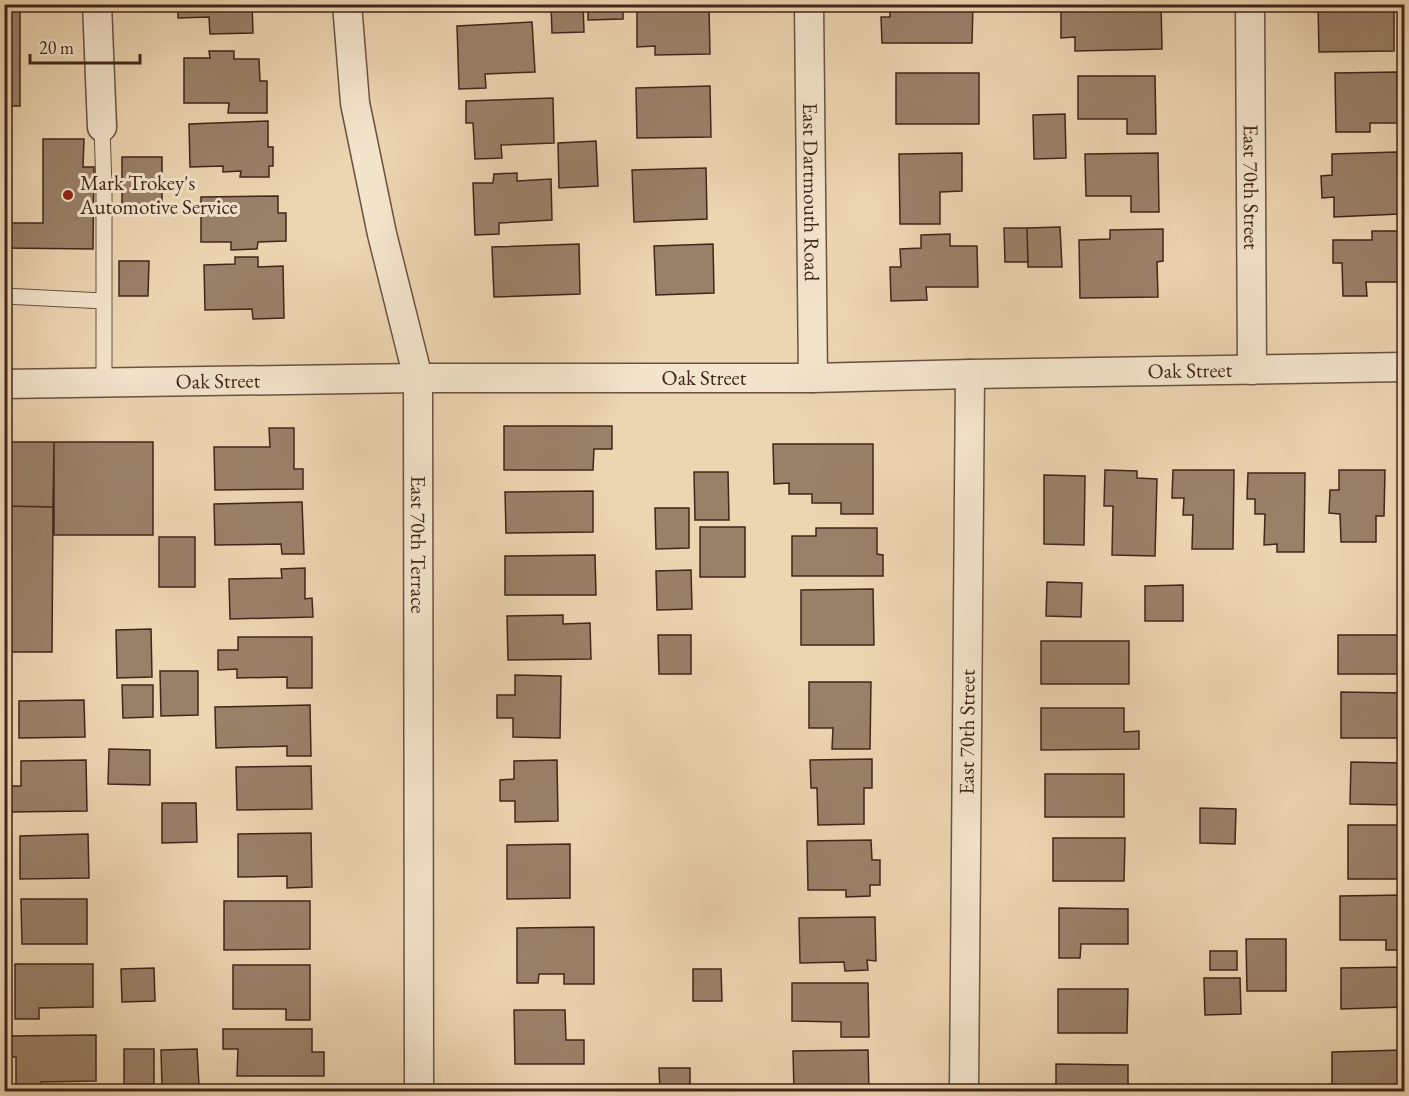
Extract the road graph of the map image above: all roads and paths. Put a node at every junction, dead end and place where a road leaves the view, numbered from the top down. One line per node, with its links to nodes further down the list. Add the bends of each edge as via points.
1 (97, 4): 5 (street)
2 (347, 4): 11 (street, East 70th Terrace, via 355,102 382,234)
3 (809, 4): 12 (street, East Dartmouth Road)
4 (1250, 4): 9 (street, East 70th Street)
5 (102, 127): 7 (lane)
6 (4, 296): 7 (lane)
7 (104, 301): 13 (lane)
8 (1404, 367): 9 (street, Oak Street)
9 (1252, 370): 10 (street, Oak Street)
10 (970, 374): 12 (street, Oak Street); 16 (street, East 70th Street)
11 (418, 378): 12 (street, Oak Street); 13 (street, Oak Street); 15 (street, East 70th Terrace)
12 (813, 378)
13 (104, 382): 14 (street, Oak Street)
14 (4, 384)
15 (418, 1092)
16 (964, 1092)

